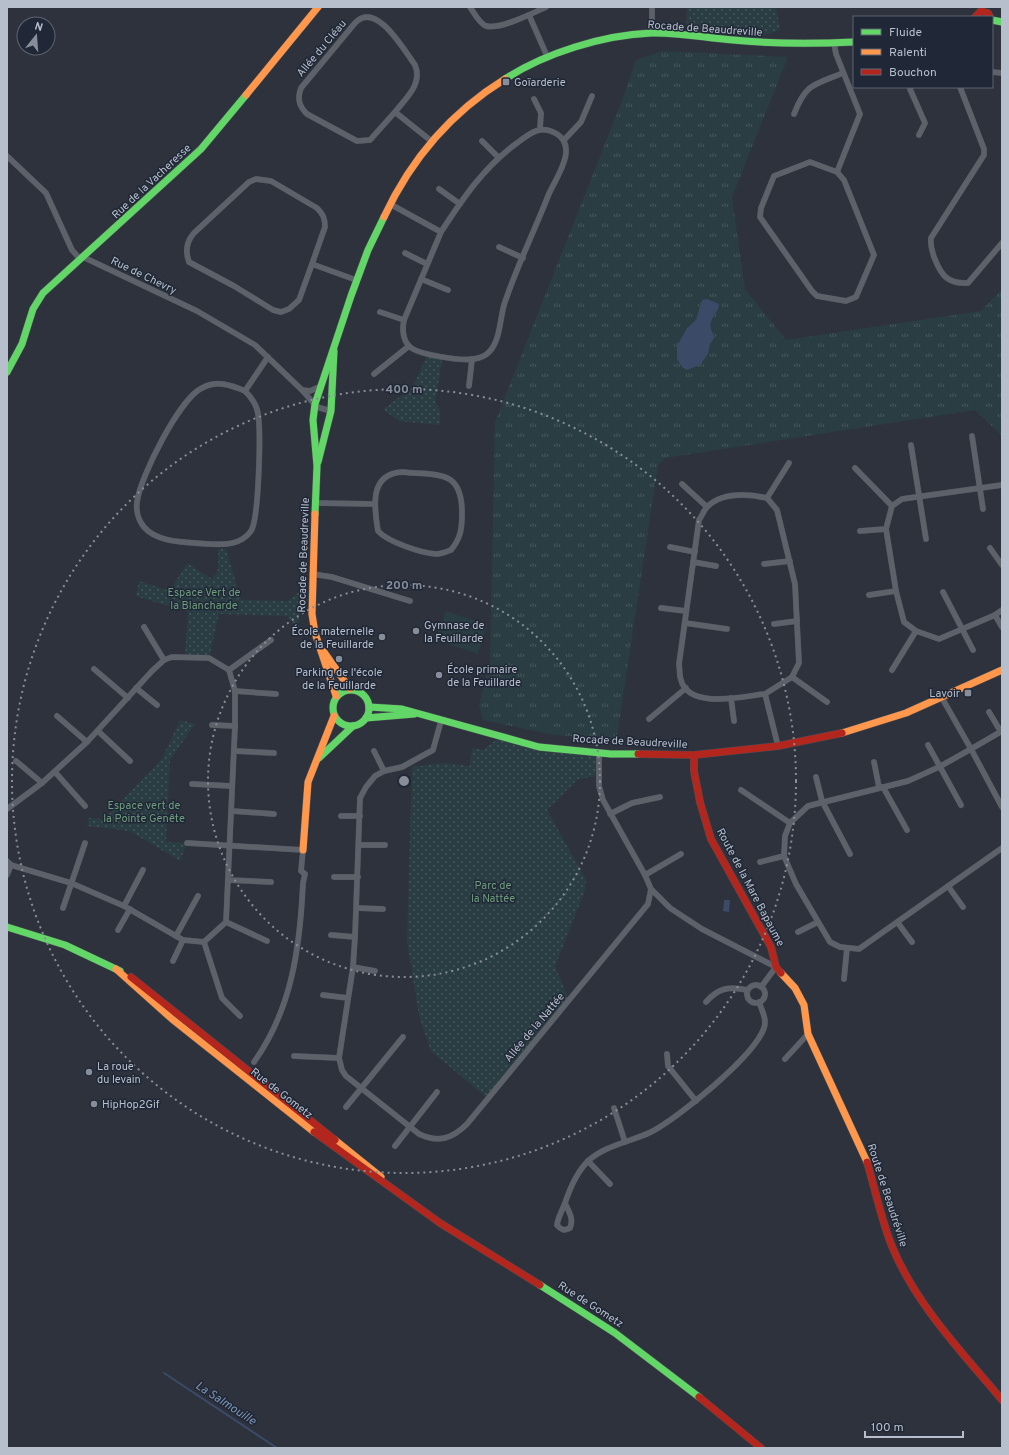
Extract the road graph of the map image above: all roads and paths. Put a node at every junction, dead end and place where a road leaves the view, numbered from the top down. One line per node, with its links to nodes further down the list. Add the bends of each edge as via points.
1 (318, 7): 34 (street, Rue de la Vacheresse, via 201,149)
2 (470, 7): 6 (street, via 487,26 501,25)
3 (546, 7): 6 (street)
4 (652, 7): 8 (street)
5 (981, 9): 7 (street)
6 (529, 15): 11 (street)
7 (990, 16)
8 (652, 33): 10 (street, Rocade de Beaudreville, via 782,44); 11 (street, Rocade de Beaudreville, via 586,44)
9 (853, 42): 10 (street, Rocade de Beaudreville)
10 (834, 43): 12 (street)
11 (547, 56): 21 (street, Rocade de Beaudreville, via 523,67 484,91)
12 (843, 73): 18 (street, via 806,90); 26 (street, via 860,114)
13 (911, 88): 20 (street, via 925,123)
14 (960, 88): 31 (street, via 984,154 931,238 930,246 940,273 956,284 968,283)
15 (592, 96): 22 (street, via 581,122)
16 (534, 99): 19 (street, via 541,114)
17 (395, 112): 17 (street, Allée du Cléau, via 415,86 418,72 384,23 371,17 363,17 301,88 301,108 307,114 357,141 370,140); 21 (street)
18 (794, 114)
19 (540, 129): 22 (street, via 553,131); 25 (street, via 527,135)
20 (918, 135)
21 (430, 140): 28 (street, Rocade de Beaudreville)
22 (564, 140): 35 (street, via 566,147 563,165)
23 (482, 141): 25 (street)
24 (7, 156): 34 (street, via 46,193 72,250)
25 (498, 157): 29 (street, via 482,173)
26 (837, 172): 26 (street, via 810,162 774,176 760,217 817,296 846,301 856,297 874,255 844,180)
27 (439, 189): 29 (street)
28 (390, 204): 30 (street); 39 (street, Rocade de Beaudreville, via 372,239)
29 (460, 204): 30 (street)
30 (441, 232): 37 (street)
31 (1002, 243)
32 (498, 247): 35 (street)
33 (405, 253): 37 (street)
34 (81, 258): 45 (street, Rue de Chevry, via 197,311 255,345); 47 (street, Rue de la Vacheresse, via 38,298 22,344)
35 (523, 258): 46 (street, via 504,305 493,347 484,356)
36 (312, 264): 36 (street, via 299,300 281,312 272,310 234,286 196,267 189,262 186,247 194,233 249,182 264,179 322,213 325,227); 39 (street)
37 (427, 264): 38 (street)
38 (421, 279): 40 (street); 42 (street)
39 (356, 280): 43 (street, Rocade de Beaudreville)
40 (448, 290)
41 (380, 312): 42 (street)
42 (404, 320): 44 (street, via 404,335)
43 (334, 346): 50 (street, Rocade de Beaudreville); 54 (street, Rocade de Beaudreville)
44 (409, 346): 46 (street, via 434,355); 48 (street)
45 (268, 357): 51 (street, Rue de Chevry); 52 (street)
46 (472, 359): 49 (street)
47 (7, 372)
48 (374, 374)
49 (468, 386)
50 (319, 387): 51 (street, via 310,391); 53 (street, Rocade de Beaudreville)
51 (302, 390): 53 (street, Rue de Chevry)
52 (245, 391): 52 (street, via 256,405 259,424 256,512 251,531 244,538 224,545 168,540 152,534 144,528 137,511 139,494 152,461 182,408 192,394 209,385 222,384)
53 (315, 404): 54 (street); 58 (street, Rocade de Beaudreville, via 313,427)
54 (331, 411): 58 (street, Rocade de Beaudreville)
55 (972, 436): 62 (street)
56 (911, 445): 63 (street)
57 (789, 464): 64 (street)
58 (317, 466): 65 (street, Rocade de Beaudreville)
59 (855, 468): 67 (street)
60 (682, 484): 68 (street)
61 (1002, 484): 62 (street)
62 (980, 488): 63 (street); 69 (street)
63 (918, 496): 67 (street, via 902,499); 72 (street)
64 (767, 498): 68 (street, via 748,494 719,498); 76 (street, via 777,510)
65 (315, 503): 66 (street); 81 (street, Rocade de Beaudreville)
66 (375, 504): 66 (street, via 380,480 390,474 402,472 447,478 453,481 461,492 461,534 451,550 436,554 390,540 378,531)
67 (892, 506): 70 (street)
68 (707, 507): 75 (street, via 699,520)
69 (983, 510)
70 (886, 529): 71 (street); 82 (street)
71 (860, 530)
72 (926, 539)
73 (670, 547): 75 (street)
74 (990, 548): 79 (street)
75 (695, 552): 77 (street)
76 (790, 561): 78 (street); 90 (street, via 795,584)
77 (693, 562): 80 (street); 88 (street)
78 (764, 564)
79 (1002, 565)
80 (716, 566)
81 (312, 574): 85 (street, via 332,577); 99 (street, Rocade de Beaudreville, via 312,614)
82 (896, 591): 84 (street); 97 (street, via 904,622)
83 (943, 592): 95 (street)
84 (869, 595)
85 (410, 602)
86 (661, 608): 88 (street)
87 (1002, 610): 89 (street)
88 (686, 612): 91 (street)
89 (995, 614): 94 (street); 95 (street)
90 (797, 621): 92 (street); 106 (street, via 799,663)
91 (685, 623): 96 (street); 108 (street, via 679,664 681,681)
92 (774, 624)
93 (144, 627): 101 (street)
94 (1002, 627)
95 (963, 628): 97 (street, via 939,639); 100 (street)
96 (727, 629)
97 (916, 631): 104 (street)
98 (271, 640): 103 (street)
99 (319, 644): 109 (street, Rocade de Beaudreville); 113 (street, Rocade de Beaudreville)
100 (972, 650)
101 (164, 660): 103 (street, via 172,657 209,658); 107 (street)
102 (94, 670): 114 (street)
103 (229, 670): 110 (street)
104 (892, 670)
105 (1002, 670): 116 (street, Rocade de Beaudreville)
106 (792, 677): 112 (street); 117 (street)
107 (136, 688): 114 (street); 118 (street)
108 (686, 688): 115 (street, via 694,696 716,700); 125 (street)
109 (350, 689): 113 (street); 119 (street, via 365,696)
110 (235, 691): 111 (street); 129 (street)
111 (276, 694)
112 (766, 694): 115 (street); 135 (street)
113 (336, 696): 123 (street, via 332,706)
114 (128, 698): 131 (street)
115 (731, 698): 127 (street)
116 (942, 698): 135 (street, Rocade de Beaudreville, via 906,713 838,734); 136 (street)
117 (827, 702)
118 (157, 705)
119 (369, 707): 121 (street, Rocade de Beaudreville, via 402,708); 124 (street)
120 (989, 712): 132 (street)
121 (415, 713): 124 (street, Rocade de Beaudreville); 126 (street, Rocade de Beaudreville)
122 (56, 716): 133 (street)
123 (334, 716): 130 (street, via 342,724); 142 (street)
124 (366, 718): 130 (street)
125 (649, 719)
126 (441, 721): 139 (street, Rocade de Beaudreville, via 539,747); 147 (street, via 433,750 402,767)
127 (734, 721)
128 (212, 725): 129 (street)
129 (235, 726): 137 (street)
130 (353, 726): 142 (street)
131 (98, 731): 133 (street); 144 (street)
132 (1001, 732): 136 (street)
133 (87, 742): 148 (street)
134 (928, 745): 146 (street)
135 (778, 746): 141 (street, Rocade de Beaudreville)
136 (971, 749): 146 (street); 159 (street)
137 (234, 751): 140 (street); 152 (street)
138 (374, 751): 147 (street)
139 (599, 752): 141 (street, Rocade de Beaudreville, via 650,756); 163 (street, via 599,786)
140 (274, 753)
141 (694, 755): 212 (street, Route de la Mare Bapaume, via 694,771 700,802 711,839 771,947)
142 (318, 759): 174 (street, via 308,782)
143 (16, 761): 150 (street)
144 (130, 761)
145 (874, 762): 153 (street)
146 (939, 767): 153 (street, via 908,781); 157 (street)
147 (384, 771): 165 (street, via 375,776 360,798)
148 (54, 772): 150 (street); 158 (street)
149 (816, 777): 156 (street)
150 (42, 783): 160 (street)
151 (192, 784): 152 (street)
152 (232, 786): 161 (street)
153 (881, 787): 156 (street); 167 (street)
154 (741, 790): 166 (street)
155 (660, 798): 163 (street, via 632,803)
156 (822, 801): 166 (street, via 808,806); 176 (street)
157 (961, 805)
158 (85, 806)
159 (1002, 807)
160 (7, 809)
161 (232, 811): 162 (street); 170 (street)
162 (274, 814)
163 (610, 814): 182 (street)
164 (341, 816): 165 (street)
165 (360, 816): 171 (street)
166 (790, 823): 177 (street, via 785,836)
167 (907, 830)
168 (84, 843): 187 (street)
169 (187, 843): 170 (street)
170 (231, 845): 174 (street); 185 (street)
171 (359, 845): 172 (street); 184 (street)
172 (385, 845)
173 (1002, 848): 188 (street)
174 (302, 850): 233 (street, via 301,871 305,874 305,880 293,973 282,1011)
175 (681, 854): 182 (street)
176 (850, 854)
177 (784, 856): 178 (street); 198 (street)
178 (760, 862)
179 (9, 863): 181 (street); 187 (street)
180 (143, 870): 191 (street)
181 (7, 875)
182 (644, 875): 189 (street)
183 (334, 877): 184 (street)
184 (358, 877): 193 (street)
185 (228, 880): 186 (street); 197 (street)
186 (271, 882)
187 (71, 883): 191 (street); 192 (street)
188 (948, 886): 194 (street); 199 (street)
189 (651, 889): 212 (street, via 670,908 702,929); 239 (street, Allée de la Nattée, via 648,904 642,912 458,1133 449,1138 428,1138)
190 (198, 896): 204 (street)
191 (124, 906): 195 (street)
192 (63, 908)
193 (357, 908): 196 (street); 205 (street)
194 (963, 908)
195 (130, 909): 201 (street); 204 (street)
196 (383, 909)
197 (226, 922): 207 (street); 208 (street)
198 (818, 922): 202 (street); 210 (street, via 830,942)
199 (898, 923): 209 (street); 210 (street, via 859,949)
200 (7, 927): 220 (street, Rue de Gometz, via 75,948 116,969)
201 (118, 930)
202 (798, 932)
203 (331, 935): 205 (street)
204 (176, 936): 206 (street)
205 (355, 938): 213 (street)
206 (183, 940): 207 (street); 211 (street)
207 (204, 942): 223 (street, via 222,998)
208 (267, 942)
209 (912, 942)
210 (847, 948): 215 (street)
211 (173, 961)
212 (776, 967): 216 (street); 224 (street, Route de la Mare Bapaume, via 795,988)
213 (353, 968): 214 (street); 219 (street)
214 (375, 971)
215 (844, 979)
216 (762, 987): 217 (street, via 754,985); 222 (street, via 765,996)
217 (747, 990): 221 (street, via 732,987 724,989 714,993); 222 (street, via 748,999 753,1003)
218 (323, 995): 219 (street)
219 (348, 998): 230 (street)
220 (158, 1002): 227 (street, Rue de Gometz); 232 (street, Rue de Gometz)
221 (706, 1002)
222 (759, 1002): 236 (street, via 765,1016 760,1037 739,1061)
223 (240, 1016)
224 (807, 1022): 225 (street, Route de Beaudréville)
225 (808, 1034): 231 (street); 246 (street, Route de Beaudréville, via 866,1158 891,1244 912,1286 941,1326)
226 (403, 1037): 234 (street)
227 (227, 1052): 232 (street); 244 (street, Rue de Gometz)
228 (667, 1054): 236 (street, via 668,1066)
229 (294, 1056): 230 (street)
230 (339, 1058): 234 (street, Allée de la Nattée, via 346,1076)
231 (785, 1059)
232 (222, 1060): 244 (street, Rue de Gometz, via 382,1184)
233 (254, 1062)
234 (362, 1089): 237 (street); 239 (street, Allée de la Nattée)
235 (437, 1092): 239 (street)
236 (696, 1101): 240 (street, via 651,1132)
237 (346, 1107)
238 (614, 1108): 240 (street)
239 (410, 1127): 241 (street)
240 (625, 1142): 242 (street, via 605,1149)
241 (395, 1146)
242 (588, 1161): 243 (street); 245 (street, via 568,1191)
243 (610, 1184)
244 (399, 1193): 247 (street, Rue de Gometz, via 472,1244 614,1332 666,1370)
245 (565, 1203)
246 (1002, 1400)
247 (761, 1448)

